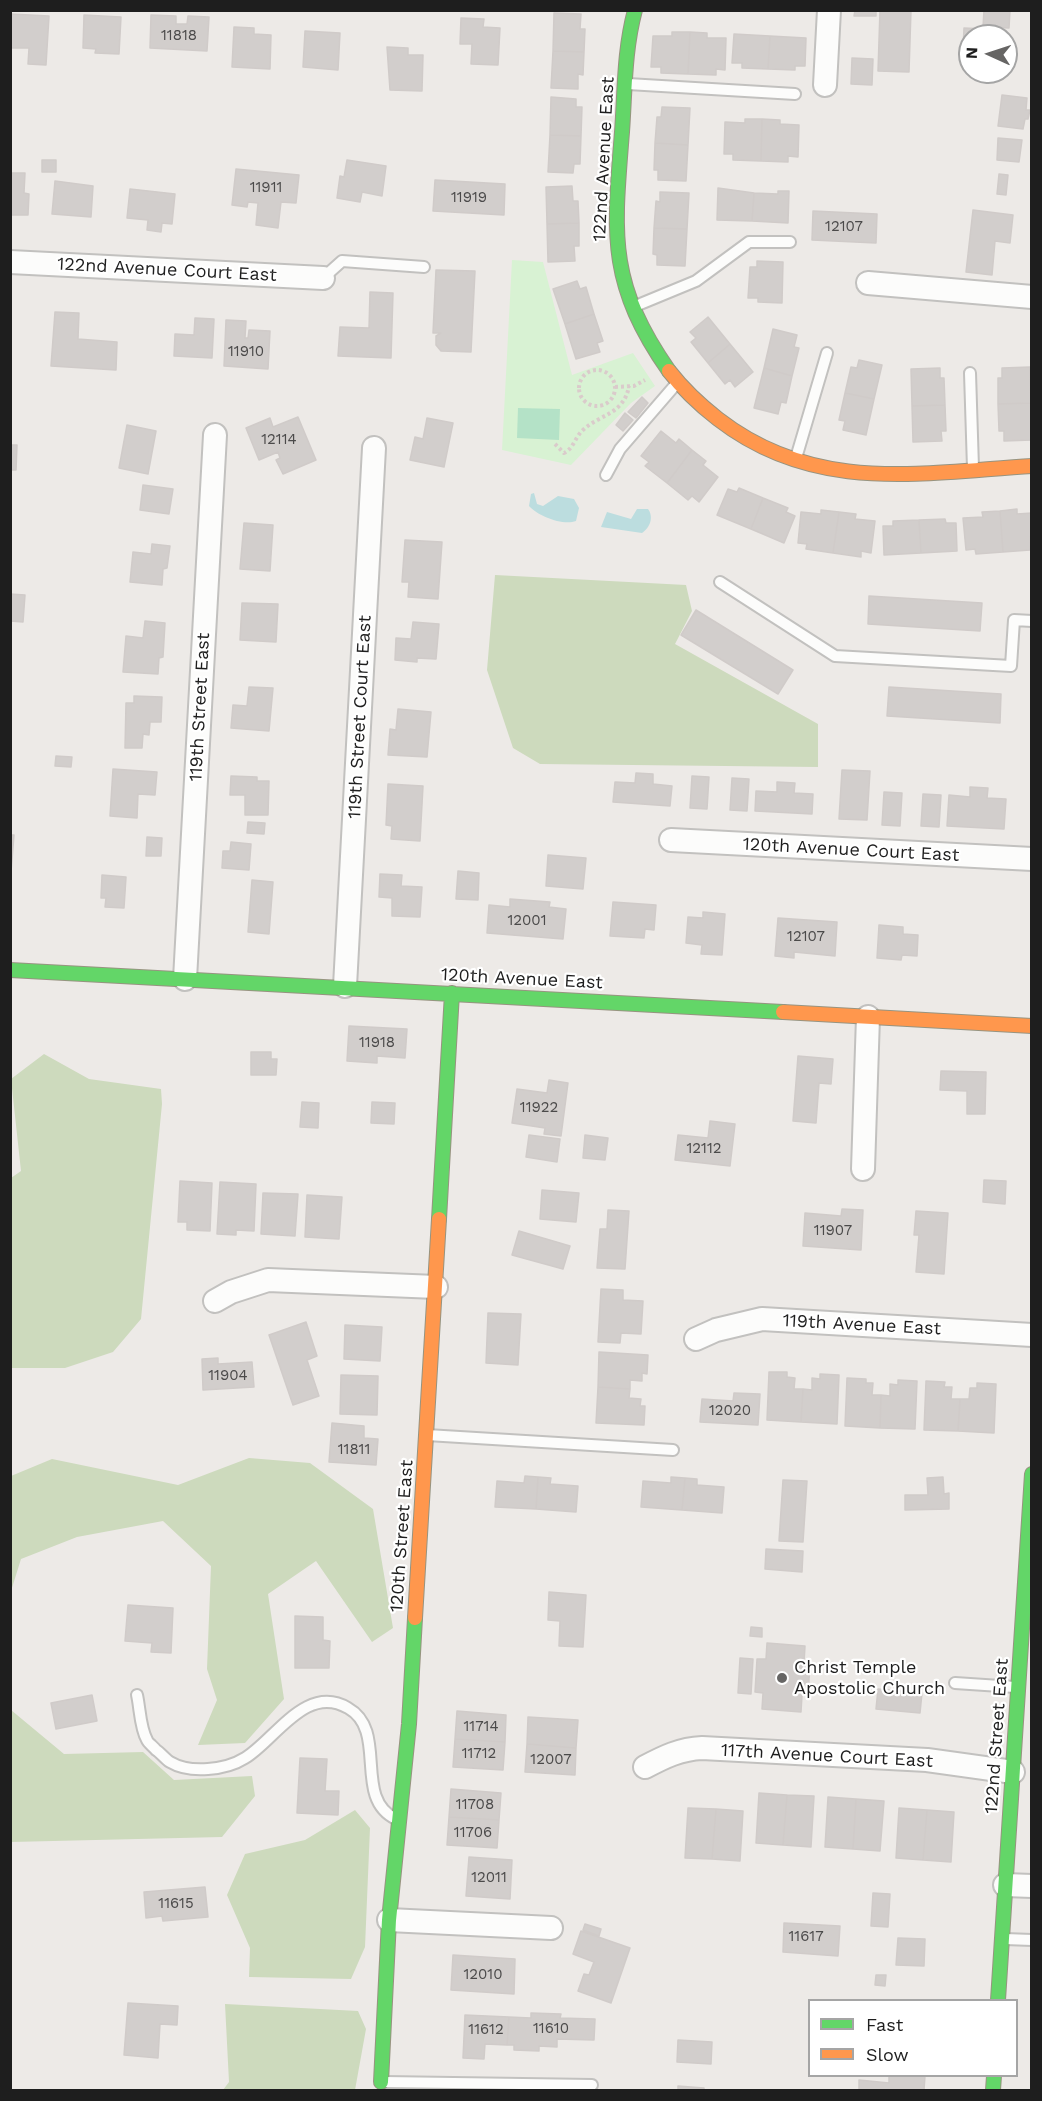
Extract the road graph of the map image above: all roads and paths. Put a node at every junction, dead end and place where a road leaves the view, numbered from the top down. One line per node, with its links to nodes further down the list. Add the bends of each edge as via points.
1 (635, 10): 3 (street, 122nd Avenue East)
2 (829, 10): 4 (street)
3 (625, 84): 5 (lane); 12 (street, 122nd Avenue East, via 615,227 620,267)
4 (825, 85)
5 (795, 94)
6 (790, 242): 12 (lane, via 749,242 696,281)
7 (10, 262): 9 (street, 122nd Avenue Court East)
8 (424, 267): 9 (lane, via 342,261)
9 (323, 278)
10 (868, 283): 11 (street)
11 (1032, 297)
12 (633, 307): 16 (street, 122nd Avenue East, via 653,349)
13 (827, 353): 22 (lane)
14 (970, 373): 24 (lane)
15 (651, 377): 17 (path)
16 (678, 382): 22 (street, 122nd Avenue East, via 699,404 755,445); 25 (lane, via 620,449)
17 (629, 386): 18 (path); 20 (path, via 623,403 580,432 568,451 559,451)
18 (615, 387): 18 (path, via 609,401 599,406 583,399 579,388 587,373 598,370 609,375)
19 (214, 435): 31 (street, 119th Street East)
20 (555, 444)
21 (374, 448): 32 (street, 119th Street Court East)
22 (795, 461): 24 (street, 122nd Avenue East, via 868,474)
23 (1032, 466): 24 (street, 122nd Avenue East)
24 (973, 469)
25 (606, 475)
26 (720, 582): 27 (lane, via 836,656 1011,666 1014,620)
27 (1032, 621)
28 (671, 840): 29 (street, 120th Avenue Court East)
29 (1032, 859)
30 (10, 970): 31 (street, 120th Avenue East)
31 (185, 979): 32 (street, 120th Avenue East)
32 (345, 986): 33 (street, 120th Avenue East)
33 (452, 993): 34 (street, 120th Avenue East); 37 (street, 120th Street East)
34 (868, 1017): 35 (street, 120th Avenue East); 36 (street)
35 (1032, 1026)
36 (863, 1169)
37 (436, 1287): 38 (street, via 268,1280); 41 (street, 120th Street East)
38 (214, 1301)
39 (1032, 1335): 40 (street, 119th Avenue East, via 762,1319)
40 (696, 1339)
41 (427, 1436): 42 (lane); 50 (street, 120th Street East)
42 (673, 1450)
43 (1032, 1474): 44 (street, 122nd Street East)
44 (1027, 1609): 46 (street, 122nd Street East)
45 (955, 1683): 46 (lane)
46 (1018, 1687): 49 (street, 122nd Street East)
47 (137, 1695): 50 (lane, via 147,1740 170,1762 195,1769 230,1766 247,1757 295,1713 321,1702 350,1708 371,1751 376,1804)
48 (645, 1767): 49 (street, 117th Avenue Court East, via 670,1754 702,1748 927,1760)
49 (1013, 1772): 51 (street, 122nd Street East)
50 (399, 1821): 53 (street, 120th Street East)
51 (1005, 1885): 52 (street); 55 (street, 122nd Street East)
52 (1032, 1886)
53 (389, 1920): 54 (street); 59 (street, 120th Street East)
54 (551, 1928)
55 (1002, 1938): 56 (lane); 57 (street, 122nd Street East)
56 (1032, 1940)
57 (998, 1999)
58 (592, 2085): 59 (lane)
59 (381, 2086)

